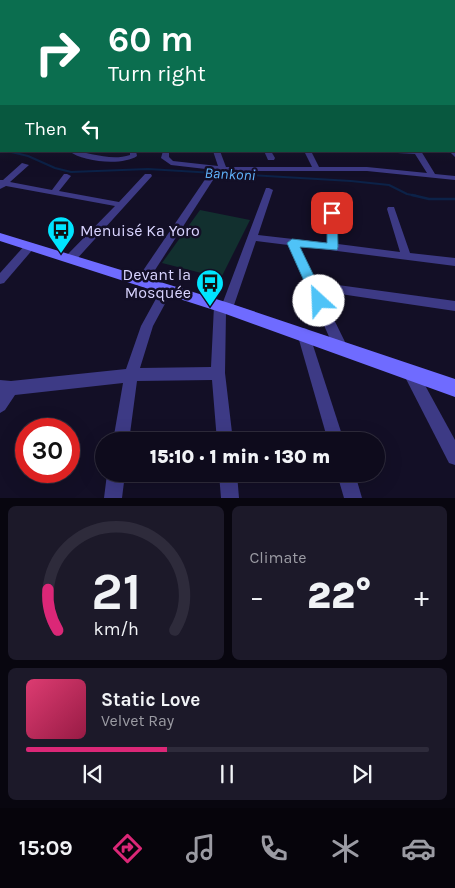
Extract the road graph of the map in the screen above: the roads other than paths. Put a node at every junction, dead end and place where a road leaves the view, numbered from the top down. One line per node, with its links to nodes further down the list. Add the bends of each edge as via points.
1 (75, 152): 2 (street, via 98,159 124,160 134,156)
2 (133, 152)
3 (166, 152): 11 (street, via 165,158 171,163)
4 (216, 152): 11 (street)
5 (268, 152): 8 (street)
6 (308, 152): 10 (street)
7 (417, 152): 12 (street)
8 (271, 158)
9 (25, 165): 17 (street)
10 (316, 168): 11 (street); 12 (street)
11 (223, 169)
12 (432, 175): 15 (street)
13 (67, 176): 19 (street)
14 (148, 176): 21 (street)
15 (455, 178)
16 (209, 180): 32 (street)
17 (1, 184): 19 (street)
18 (269, 190): 24 (street)
19 (54, 192): 21 (street)
20 (331, 196): 27 (street)
21 (121, 204): 29 (street)
22 (391, 208): 28 (street)
23 (0, 237): 26 (street)
24 (252, 237): 25 (street); 36 (street)
25 (292, 243): 27 (street); 33 (street)
26 (30, 246): 29 (street); 31 (street)
27 (332, 247): 28 (street)
28 (406, 256): 30 (street)
29 (71, 258): 32 (street)
30 (455, 262)
31 (0, 280)
32 (142, 281): 34 (street)
33 (312, 286): 35 (street); 38 (street)
34 (167, 289): 36 (street); 41 (street, via 147,326)
35 (455, 306)
36 (224, 307): 37 (street); 40 (street)
37 (303, 333): 38 (street); 47 (street)
38 (340, 346): 39 (street)
39 (410, 372): 43 (street); 48 (street)
40 (218, 374): 41 (street); 46 (street)
41 (131, 375): 42 (street); 45 (street)
42 (5, 388): 44 (street)
43 (455, 388)
44 (0, 405)
45 (122, 432)
46 (224, 432)
47 (333, 432)
48 (455, 457)
49 (115, 482): 52 (street)
50 (229, 482): 53 (street)
51 (349, 482): 54 (street)
52 (113, 498)
53 (230, 498)
54 (354, 498)

